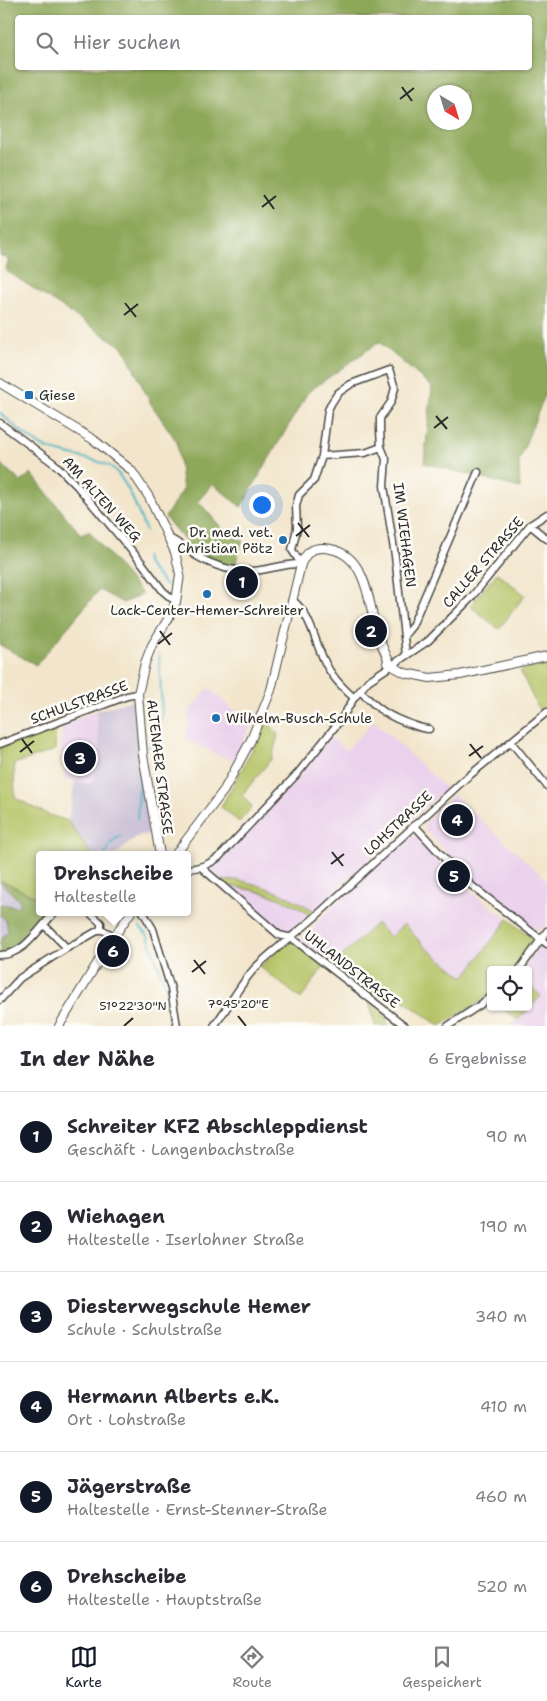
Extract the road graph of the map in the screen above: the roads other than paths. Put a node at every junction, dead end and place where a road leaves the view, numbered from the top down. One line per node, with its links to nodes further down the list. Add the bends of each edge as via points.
1 (0, 383): 8 (main road, ALTENAER STRASSE, via 94,440 131,470 149,497)
2 (0, 423): 12 (street, AM ALTEN WEG, via 72,481 163,591)
3 (381, 447): 4 (street, via 365,453); 4 (street, IM WIEHAGEN, via 380,418 391,402 395,388 389,370 351,384 338,393 328,410); 13 (street, IM WIEHAGEN, via 386,459 384,486)
4 (322, 456): 10 (street, via 314,480 299,495 296,506 297,528 292,550)
5 (478, 472): 13 (street, via 412,626)
6 (547, 514): 7 (street, CALLER STRASSE)
7 (530, 525): 9 (street); 14 (street, CALLER STRASSE, via 470,599 428,641)
8 (169, 538): 10 (street, via 206,562 229,569 267,570); 12 (main road, ALTENAER STRASSE, via 180,574)
9 (547, 539)
10 (301, 564): 11 (main road); 16 (main road, via 308,552 319,548 335,551 357,567 364,579 377,632)
11 (292, 600): 19 (street, via 304,611 323,659 337,683); 27 (main road, via 271,690 251,740 224,790)
12 (176, 602): 18 (main road, ALTENAER STRASSE, via 152,645)
13 (404, 636): 14 (street, IM WIEHAGEN)
14 (406, 655): 16 (street, CALLER STRASSE)
15 (547, 656): 16 (main road, via 440,678 412,675)
16 (391, 665): 17 (street, CALLER STRASSE, via 368,681)
17 (360, 691): 19 (street, CALLER STRASSE); 21 (street, via 385,714)
18 (138, 694): 23 (street, SCHULSTRASSE); 26 (main road, ALTENAER STRASSE)
19 (354, 698): 28 (street, CALLER STRASSE, via 298,773 219,857)
20 (547, 712): 22 (street, LOHSTRASSE)
21 (429, 729)
22 (511, 742): 24 (street); 25 (street, LOHSTRASSE)
23 (0, 744)
24 (547, 786)
25 (414, 825): 38 (street, LOHSTRASSE); 39 (street, via 472,886)
26 (159, 851)
27 (178, 851)
28 (202, 868): 29 (street); 38 (street, UHLANDSTRASSE, via 279,934)
29 (191, 869)
30 (52, 916): 34 (street)
31 (93, 916): 35 (street, via 101,923)
32 (127, 916): 37 (main road)
33 (145, 916): 46 (street, via 153,929 171,989)
34 (44, 925): 40 (street); 41 (street, via 22,948 10,955)
35 (101, 929): 37 (street); 40 (street)
36 (547, 931): 39 (street)
37 (114, 936): 45 (main road)
38 (292, 938): 47 (street, LOHSTRASSE, via 282,943 254,970); 48 (street, UHLANDSTRASSE)
39 (544, 942): 42 (street)
40 (67, 948): 44 (street, via 20,978)
41 (0, 955)
42 (523, 966)
43 (487, 999): 49 (street)
44 (0, 1000)
45 (59, 1026)
46 (177, 1026)
47 (214, 1026)
48 (405, 1026)
49 (448, 1026)

